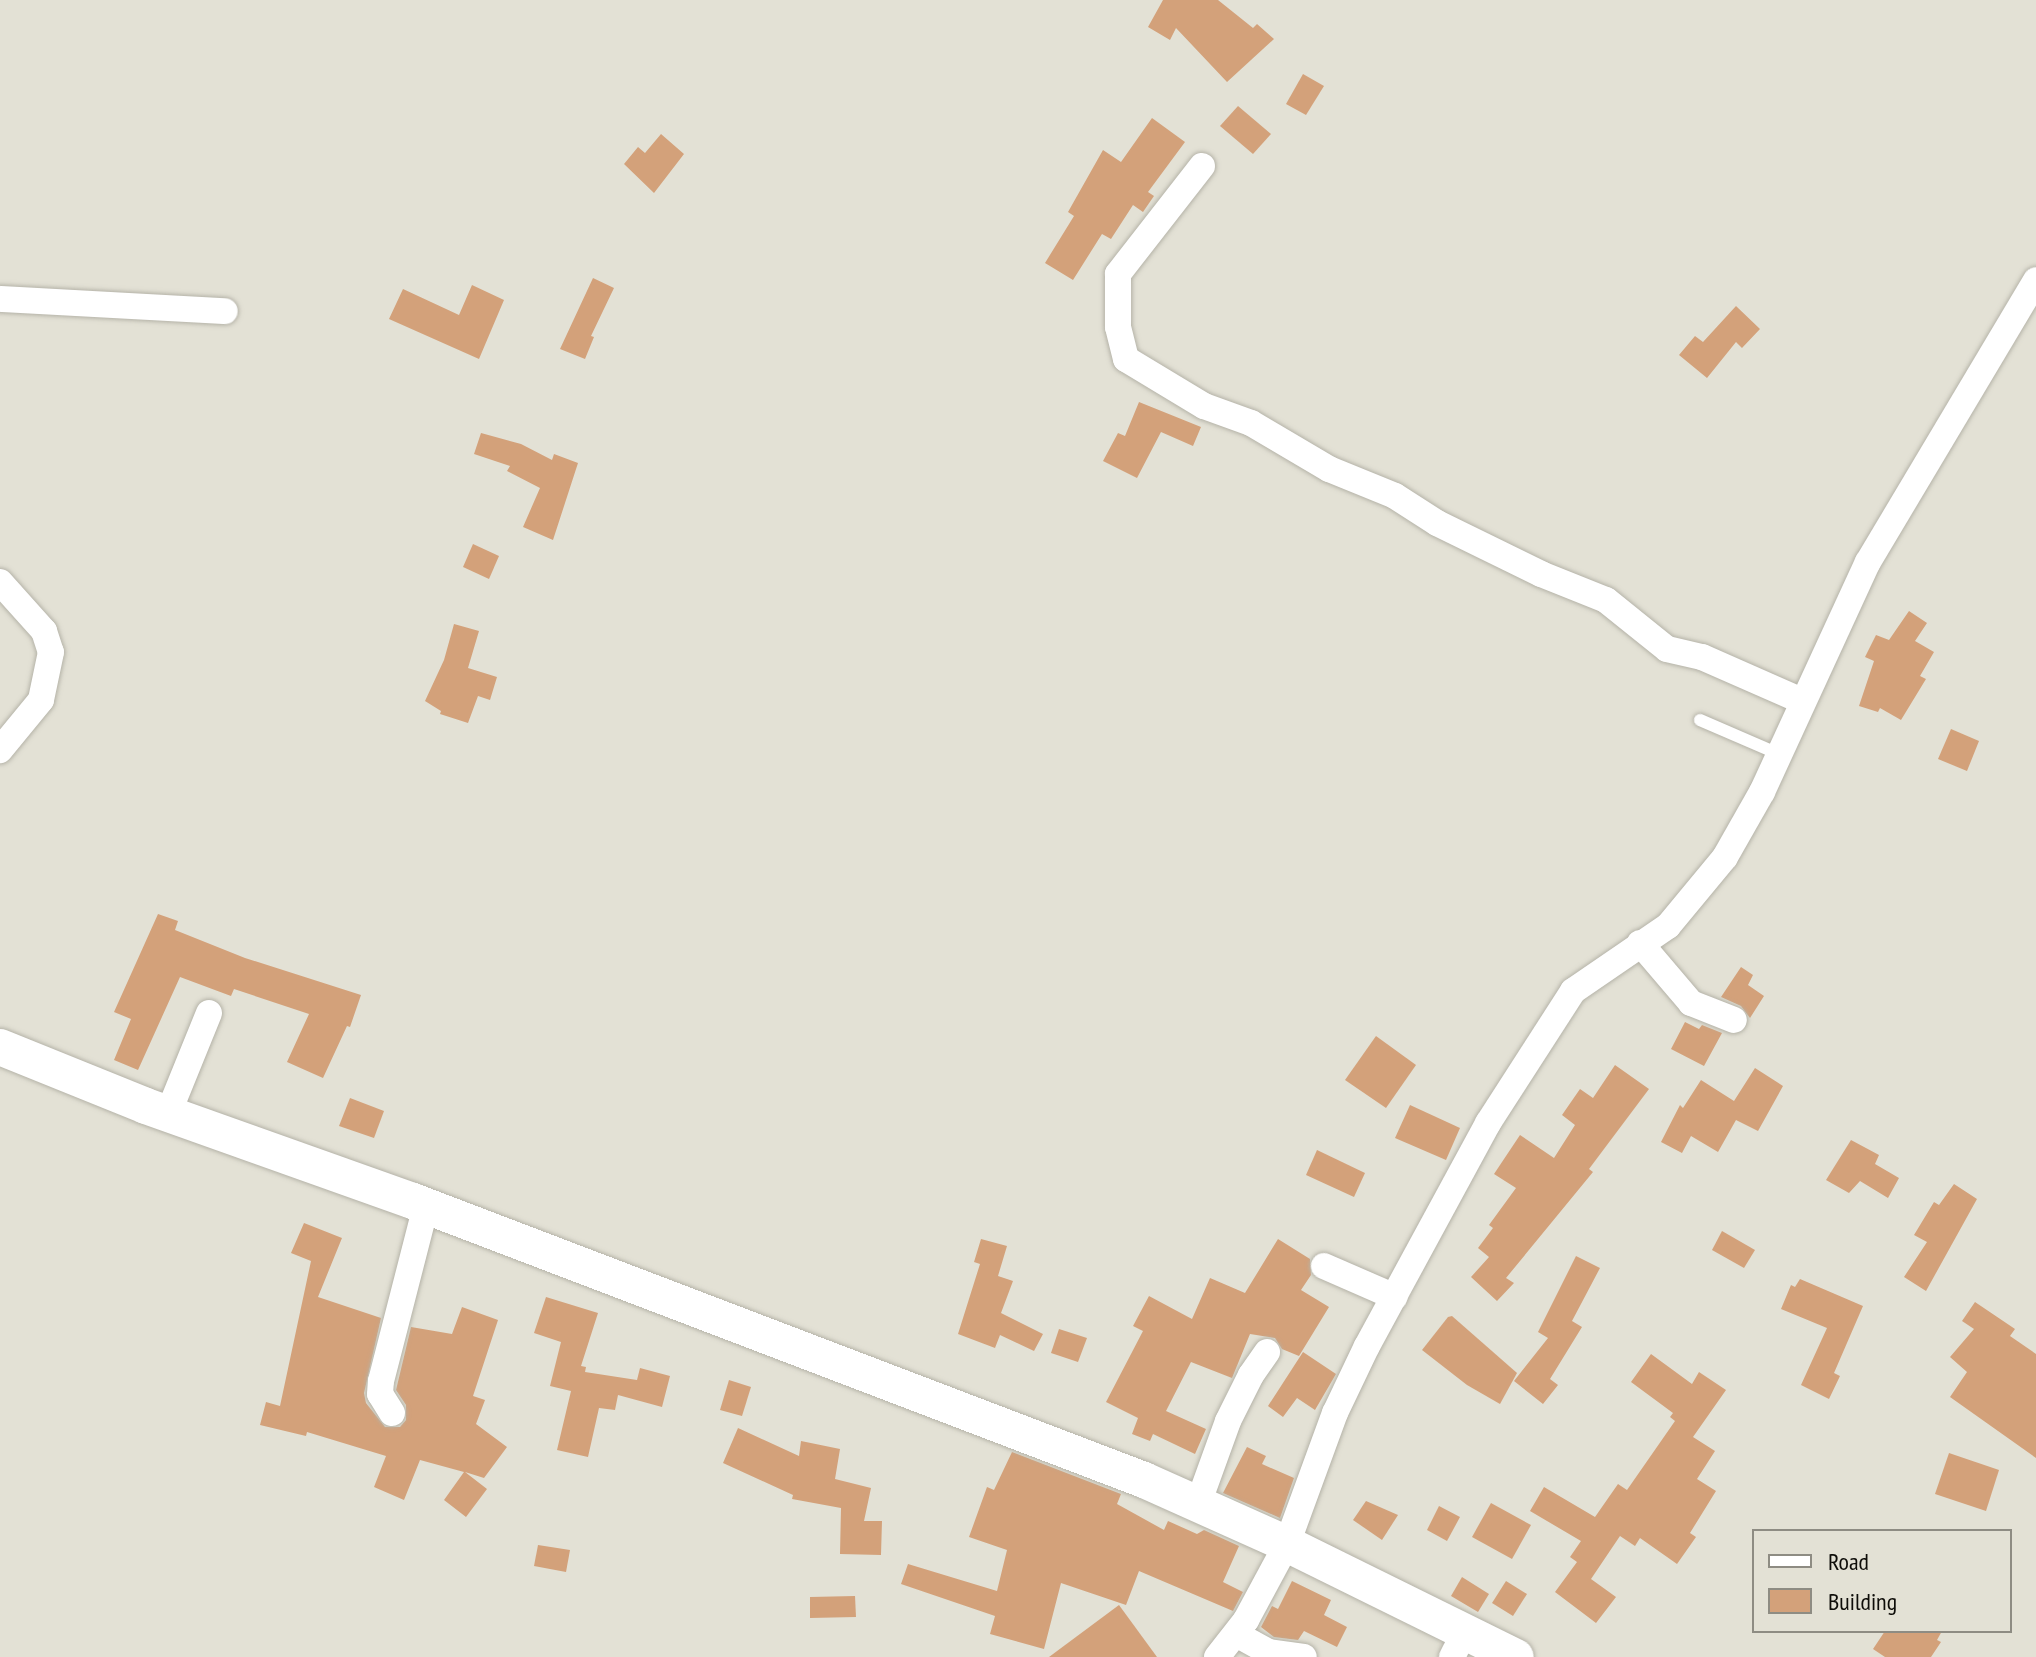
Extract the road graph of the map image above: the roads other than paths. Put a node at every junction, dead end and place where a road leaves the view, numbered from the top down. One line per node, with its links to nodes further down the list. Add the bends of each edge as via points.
1 (1202, 166): 6 (street, via 1118,274 1118,327 1126,359 1204,406 1251,423 1329,469 1395,496 1437,523 1541,574 1606,600 1667,649 1702,657)
2 (2036, 280): 6 (street, via 1868,562)
3 (0, 299): 4 (street)
4 (225, 311)
5 (0, 582): 8 (street, via 44,631 51,652 41,700)
6 (1802, 701): 9 (street)
7 (1700, 720): 9 (lane)
8 (0, 750)
9 (1779, 754): 10 (street, via 1725,857)
10 (1648, 953): 12 (street, via 1691,1003); 17 (street, via 1586,979 1560,1007 1488,1123)
11 (209, 1013): 14 (street)
12 (1734, 1020)
13 (0, 1047): 14 (main road)
14 (168, 1114): 15 (main road)
15 (426, 1206): 19 (street, via 381,1381 380,1394); 20 (main road)
16 (1324, 1266): 17 (street)
17 (1395, 1297): 21 (street, via 1335,1413)
18 (1267, 1352): 20 (street, via 1228,1421)
19 (392, 1413)
20 (1198, 1504): 21 (main road)
21 (1287, 1544): 22 (street); 23 (main road)
22 (1250, 1642): 24 (street); 25 (street)
23 (1459, 1645): 26 (main road)
24 (1217, 1657)
25 (1304, 1657)
26 (1516, 1657)

